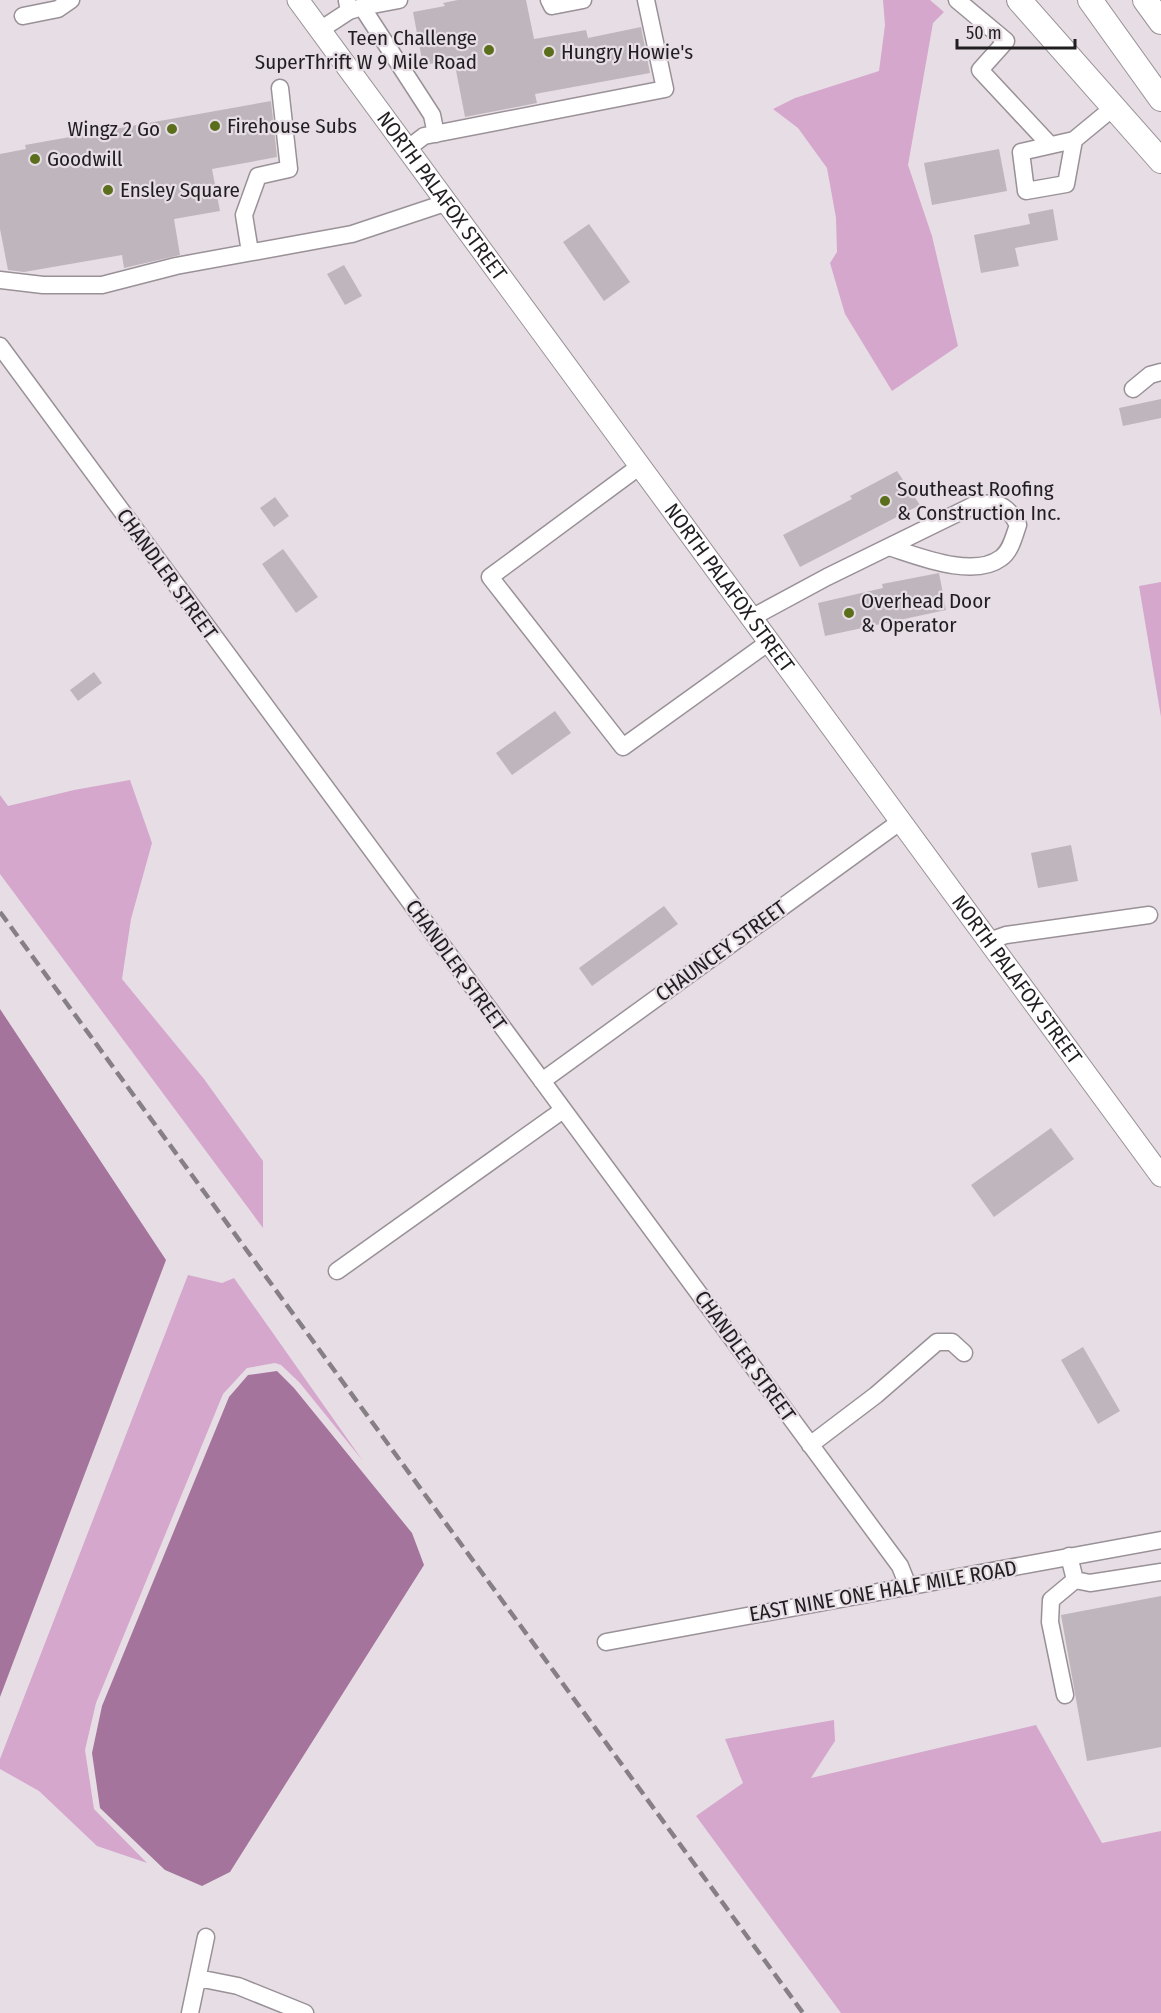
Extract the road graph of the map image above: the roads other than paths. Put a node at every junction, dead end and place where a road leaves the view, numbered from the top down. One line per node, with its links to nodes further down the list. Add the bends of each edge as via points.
1 (71, 0): 12 (street, via 58,9)
2 (298, 0): 14 (main road, NORTH PALAFOX STREET)
3 (399, 0): 11 (street)
4 (549, 0): 5 (street, via 552,6)
5 (583, 0)
6 (646, 0): 18 (street, via 665,89)
7 (957, 0): 20 (street, via 1006,41 980,70)
8 (1019, 0): 17 (highway)
9 (1090, 0): 16 (highway)
10 (1145, 0): 13 (highway)
11 (353, 6): 14 (street); 18 (street, via 432,115)
12 (23, 16)
13 (1161, 22)
14 (320, 30): 21 (main road, NORTH PALAFOX STREET)
15 (280, 88): 24 (street, via 289,169 258,176 244,215)
16 (1161, 99)
17 (1114, 107): 19 (street); 22 (highway)
18 (436, 134): 21 (street, via 424,136)
19 (1074, 140): 20 (street); 20 (street, via 1066,184 1026,191 1021,152)
20 (1050, 145)
21 (406, 149): 23 (main road, NORTH PALAFOX STREET)
22 (1161, 161)
23 (446, 202): 24 (street, via 352,234); 29 (main road, NORTH PALAFOX STREET)
24 (250, 252): 25 (street, via 102,285)
25 (0, 280)
26 (0, 346): 36 (street, CHANDLER STREET)
27 (1161, 372): 28 (street, via 1150,375)
28 (1133, 389)
29 (640, 466): 31 (main road, NORTH PALAFOX STREET); 32 (street, via 490,577 623,747)
30 (889, 547): 30 (street, via 974,505 989,502 1010,510 1018,525 1001,558 983,564 939,563); 31 (street)
31 (751, 618): 32 (main road, NORTH PALAFOX STREET)
32 (769, 642): 33 (main road, NORTH PALAFOX STREET)
33 (901, 821): 35 (main road, NORTH PALAFOX STREET); 36 (street, CHAUNCEY STREET)
34 (1149, 915): 35 (street, via 1006,935)
35 (989, 941): 38 (main road, NORTH PALAFOX STREET)
36 (542, 1082): 37 (street, CHANDLER STREET)
37 (563, 1110): 39 (street); 41 (street, CHANDLER STREET)
38 (1161, 1176)
39 (337, 1271)
40 (964, 1353): 41 (street, via 952,1342 937,1342)
41 (810, 1445): 46 (street, CHANDLER STREET, via 900,1566)
42 (1161, 1539): 43 (street, EAST NINE ONE HALF MILE ROAD)
43 (1069, 1556): 45 (street); 46 (street, EAST NINE ONE HALF MILE ROAD)
44 (1161, 1572): 45 (street, via 1090,1583)
45 (1075, 1580): 48 (street, via 1051,1600 1050,1622)
46 (908, 1586): 47 (street, EAST NINE ONE HALF MILE ROAD)
47 (606, 1642)
48 (1065, 1695)
49 (206, 1938): 50 (street)
50 (198, 1977): 51 (street); 52 (street, via 238,1986)
51 (190, 2013)
52 (305, 2013)

